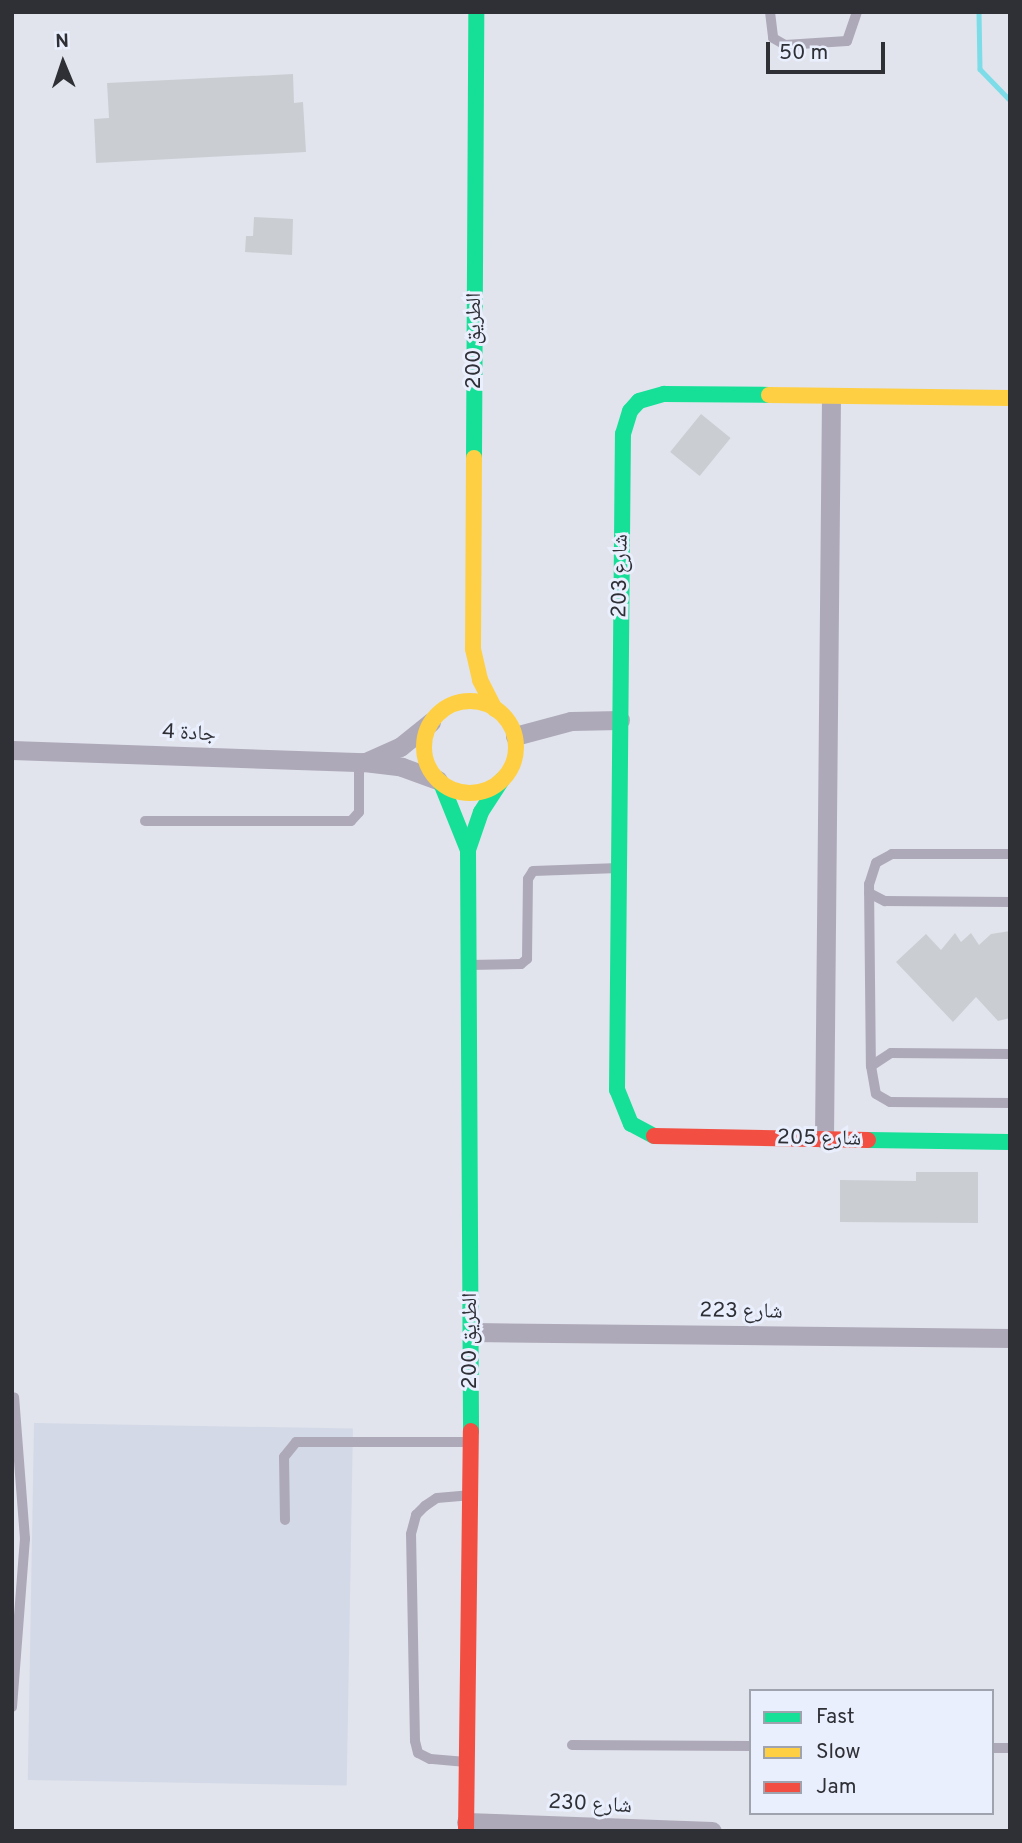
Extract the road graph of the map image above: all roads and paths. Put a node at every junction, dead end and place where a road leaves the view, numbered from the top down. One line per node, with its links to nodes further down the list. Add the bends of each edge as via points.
1 (476, 12): 5 (main road, الطريق 200)
2 (487, 12): 5 (main road, الطريق 200)
3 (770, 12): 4 (lane, via 773,38 785,45 847,41)
4 (857, 12)
5 (477, 34): 8 (main road, الطريق 200)
6 (831, 397): 7 (main road, شارع 203); 11 (main road, شارع 203, via 664,394 639,401 630,411 623,434); 28 (street)
7 (1010, 398)
8 (474, 649): 9 (main road, الطريق 200, via 480,680); 10 (main road, الطريق 200, via 462,680)
9 (495, 709): 10 (main road, via 464,702); 12 (main road)
10 (438, 716): 14 (street, جادة 4, via 400,747); 16 (main road, via 424,752)
11 (620, 720): 12 (street, via 571,721); 20 (main road, شارع 203)
12 (515, 736): 15 (main road, via 514,759)
13 (12, 750): 14 (street, جادة 4)
14 (362, 762): 16 (street, جادة 4, via 402,767); 17 (lane, via 359,812 351,821)
15 (503, 779): 16 (main road, via 494,787 470,793); 18 (main road, الطريق 200, via 481,813)
16 (439, 781): 18 (main road, الطريق 200)
17 (145, 821)
18 (468, 850): 23 (main road, الطريق 200)
19 (1010, 854): 21 (lane, via 892,854 872,869)
20 (619, 868): 23 (lane, via 533,871 528,879 527,959 521,964); 27 (main road, شارع 203, via 617,1090)
21 (869, 893): 22 (lane, via 884,901); 25 (lane)
22 (1010, 902)
23 (469, 965): 30 (main road, الطريق 200)
24 (1010, 1054): 25 (lane, via 891,1053)
25 (870, 1066): 26 (lane, via 873,1090 885,1101)
26 (1010, 1103)
27 (631, 1124): 28 (main road, شارع 205, via 661,1136)
28 (824, 1139): 29 (main road, شارع 205)
29 (1010, 1142)
30 (472, 1332): 31 (street, شارع 223); 33 (main road, الطريق 200)
31 (1010, 1338)
32 (14, 1397): 36 (lane, via 25,1539)
33 (471, 1443): 34 (main road, الطريق 200); 35 (lane, via 292,1444 284,1457)
34 (470, 1495): 39 (main road, الطريق 200); 39 (lane, via 437,1498 425,1506 411,1534 415,1741 418,1753 430,1759)
35 (285, 1520)
36 (12, 1707)
37 (572, 1745): 38 (lane)
38 (749, 1746)
39 (467, 1762): 40 (main road, الطريق 200)
40 (466, 1826): 41 (street, شارع 230)
41 (638, 1830): 42 (street, شارع 230)
42 (712, 1831)

